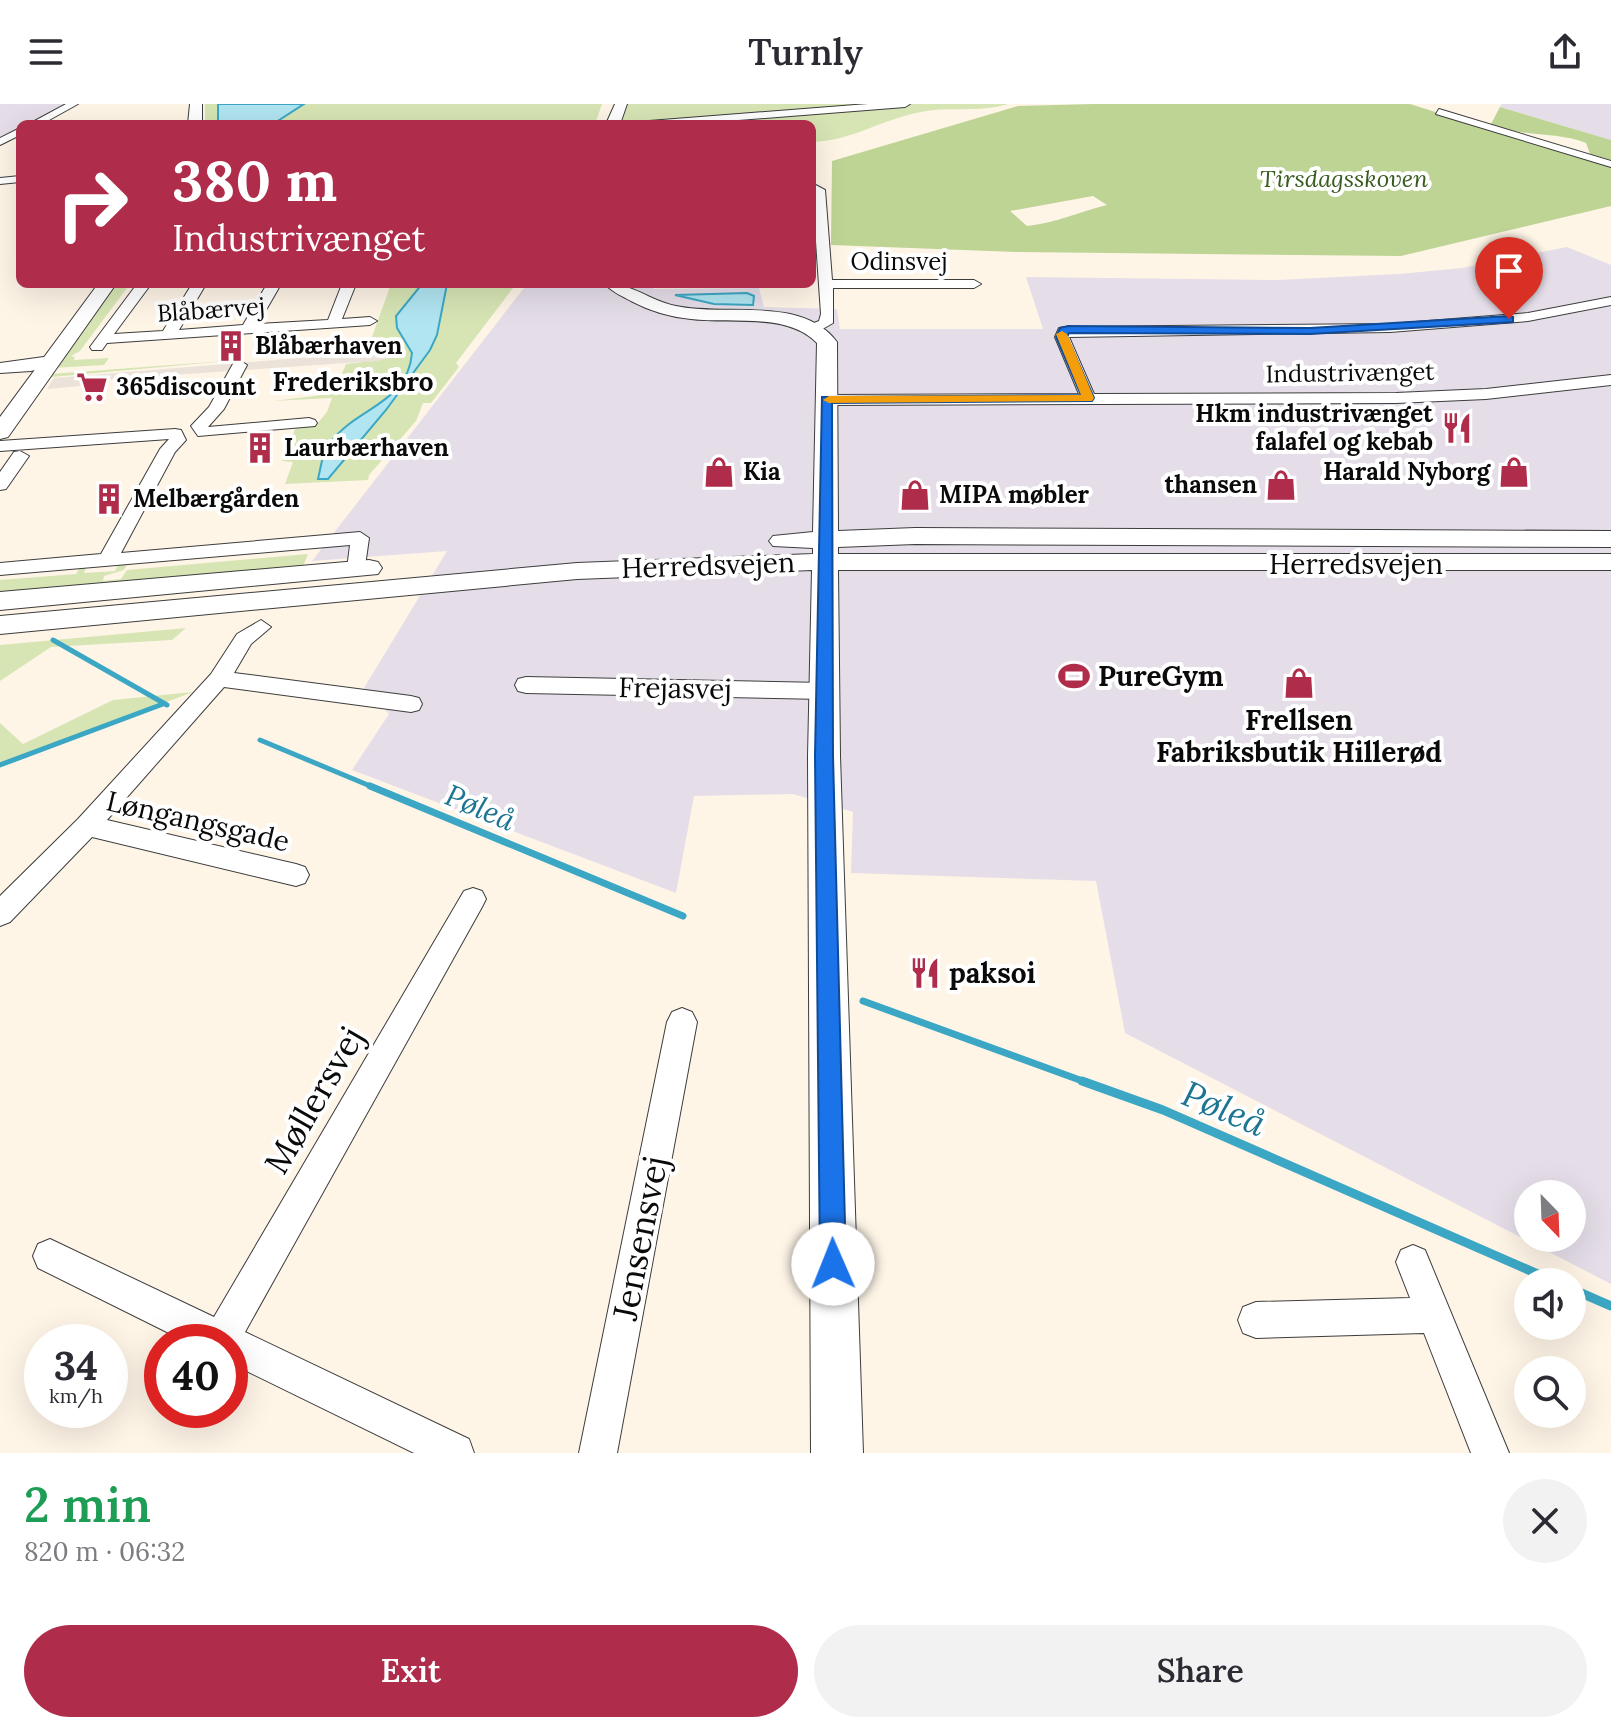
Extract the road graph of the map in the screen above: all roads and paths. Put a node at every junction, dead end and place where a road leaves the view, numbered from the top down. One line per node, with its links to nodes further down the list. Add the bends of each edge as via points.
1 (73, 104): 4 (street)
2 (905, 104): 5 (street)
3 (1439, 112): 6 (street)
4 (42, 120)
5 (700, 120)
6 (1611, 164)
7 (816, 188): 8 (street)
8 (817, 251): 9 (street)
9 (825, 284): 10 (street, Odinsvej); 20 (street, via 827,321)
10 (974, 284)
11 (104, 288): 26 (street, via 85,311 68,321)
12 (141, 288): 23 (street)
13 (197, 288): 22 (street)
14 (272, 288): 21 (street)
15 (347, 288): 19 (street)
16 (622, 288): 20 (street, via 662,308 696,316 794,321)
17 (1611, 301): 30 (street, Industrivænget, via 1528,317 1390,328 1064,331)
18 (370, 321): 19 (street, Blåbærvej)
19 (333, 324): 21 (street, Blåbærvej)
20 (814, 328): 31 (street, via 827,342)
21 (248, 329): 22 (street, Blåbærvej)
22 (168, 335): 23 (street, Blåbærvej)
23 (103, 339): 24 (street)
24 (93, 352)
25 (0, 361): 26 (street)
26 (40, 361): 28 (street); 32 (street); 35 (street)
27 (239, 365): 34 (street)
28 (0, 368)
29 (1611, 380): 30 (street, Industrivænget, via 1396,398)
30 (1088, 398): 31 (street, Industrivænget)
31 (826, 400): 41 (street)
32 (0, 408)
33 (309, 423): 34 (street)
34 (201, 429): 36 (street, via 186,427)
35 (0, 432)
36 (176, 437): 37 (street); 42 (street)
37 (0, 446)
38 (20, 456): 39 (street)
39 (0, 485)
40 (1611, 539): 41 (street, Herredsvejen, via 931,536)
41 (826, 550): 43 (street, Herredsvejen); 45 (street, Herredsvejen, via 604,549); 47 (street, Herredsvejen); 51 (street)
42 (107, 560): 44 (street); 45 (street, via 360,538)
43 (1611, 562)
44 (0, 569)
45 (357, 569): 46 (street, Herredsvejen)
46 (0, 601)
47 (0, 625)
48 (261, 627): 49 (street, Løngangsgade, via 244,639)
49 (219, 679): 52 (street); 53 (street, Løngangsgade)
50 (526, 685): 51 (street, Frejasvej)
51 (824, 691): 67 (street)
52 (411, 704)
53 (87, 826): 54 (street, Løngangsgade); 56 (street, Løngangsgade)
54 (296, 875)
55 (473, 899): 63 (street, Møllersvej)
56 (0, 914)
57 (682, 1022): 66 (street, Jensensvej)
58 (50, 1256): 62 (street)
59 (1413, 1262): 60 (street)
60 (1434, 1315): 61 (street); 68 (street)
61 (1256, 1320)
62 (189, 1324)
63 (236, 1324)
64 (248, 1353): 65 (street)
65 (455, 1453)
66 (598, 1453)
67 (837, 1453)
68 (1490, 1453)

